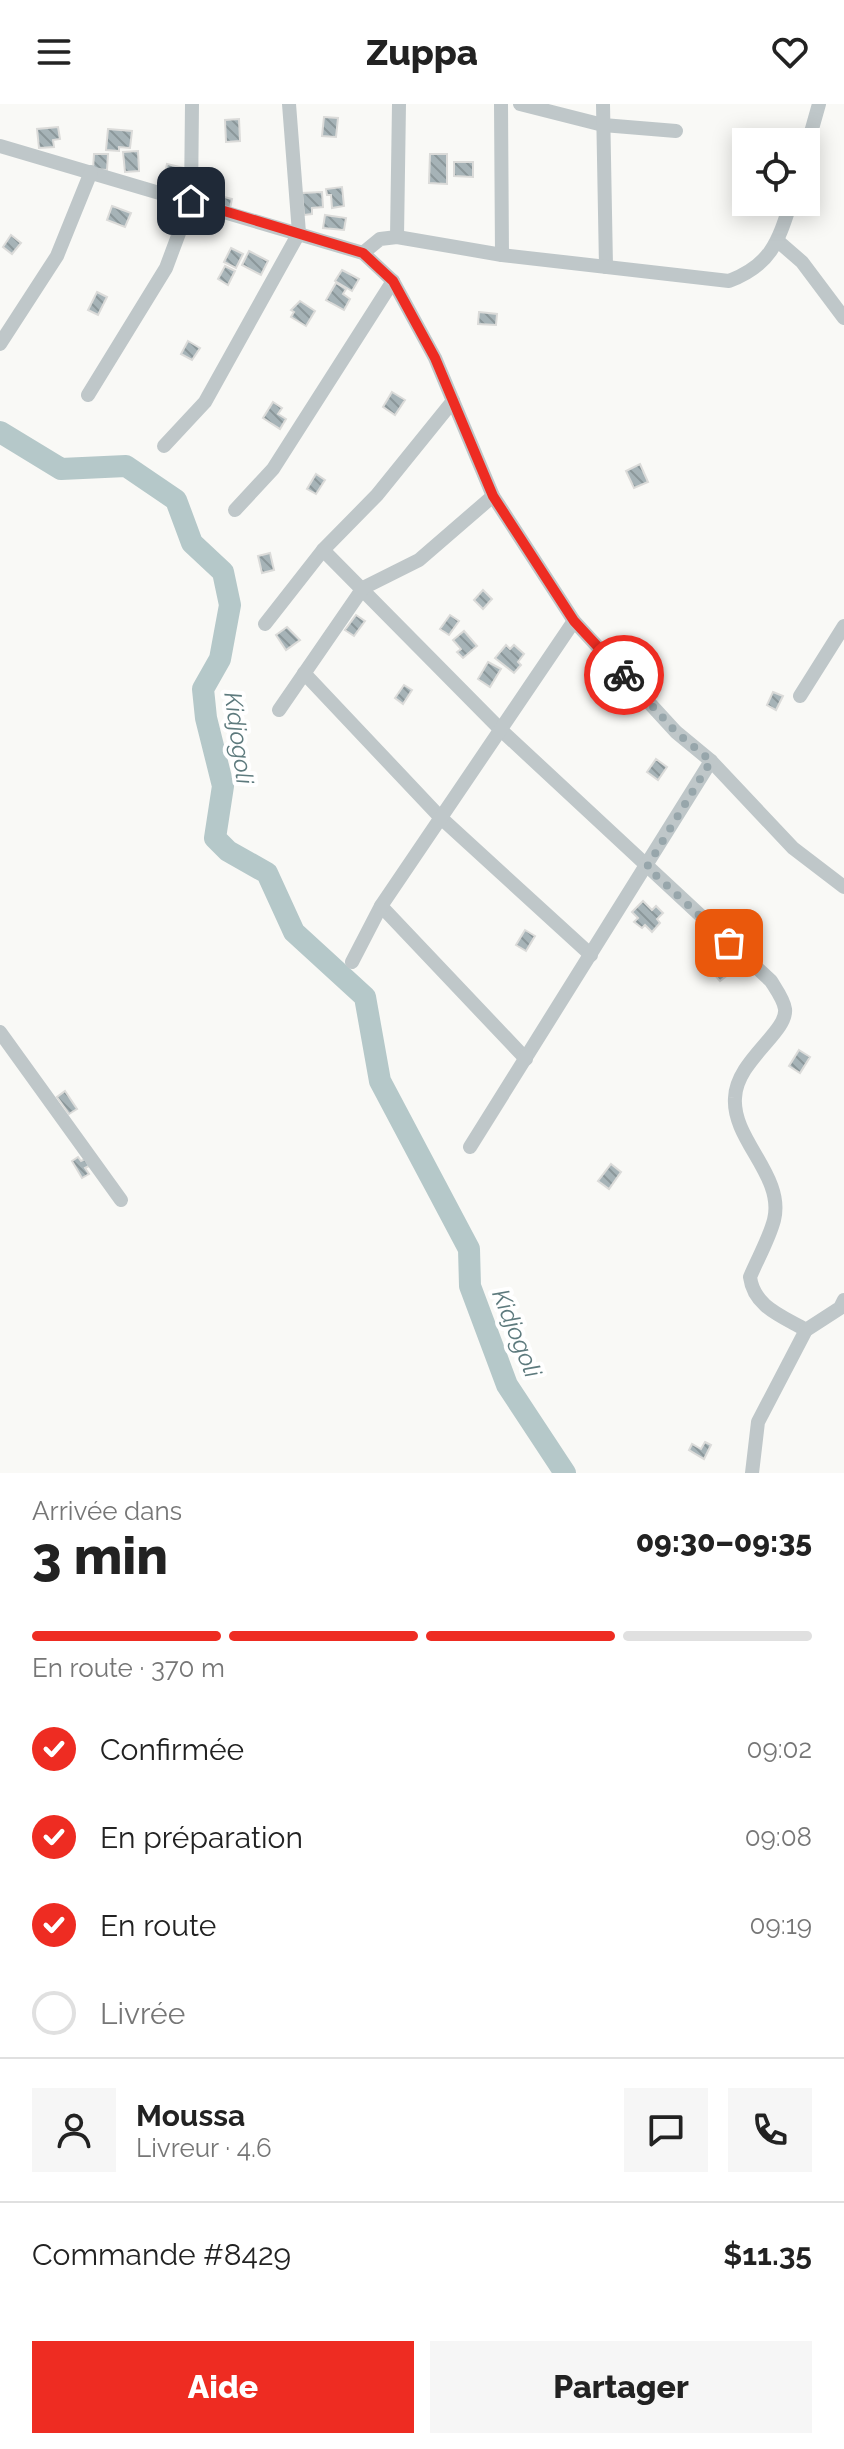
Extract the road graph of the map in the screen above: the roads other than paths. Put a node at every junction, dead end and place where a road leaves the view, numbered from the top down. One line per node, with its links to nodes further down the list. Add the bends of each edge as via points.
1 (192, 104): 13 (street)
2 (289, 104): 15 (street)
3 (399, 104): 16 (street)
4 (501, 104): 19 (street)
5 (520, 104): 8 (street)
6 (603, 104): 8 (street)
7 (819, 104): 9 (street)
8 (603, 125): 10 (street); 20 (street)
9 (812, 128)
10 (676, 131)
11 (0, 146): 12 (street)
12 (91, 172): 13 (street); 23 (street, via 57,256)
13 (191, 201): 15 (street); 24 (street, via 166,268)
14 (787, 216): 17 (street)
15 (299, 233): 18 (street); 26 (street, via 205,402)
16 (397, 237): 18 (street, via 380,239); 19 (street)
17 (779, 242): 20 (street, via 751,273 729,281); 22 (street, via 802,262)
18 (363, 253): 21 (street)
19 (502, 255): 20 (street)
20 (606, 267)
21 (393, 281): 25 (street); 28 (street, via 273,469)
22 (844, 318)
23 (0, 344)
24 (88, 395)
25 (453, 401): 27 (street); 29 (street, via 377,495)
26 (164, 446)
27 (493, 496): 30 (street, via 419,560); 31 (street)
28 (235, 510)
29 (323, 550): 30 (street); 32 (street)
30 (363, 588): 34 (street); 37 (street)
31 (574, 621): 37 (street); 38 (street, via 676,732)
32 (265, 624)
33 (844, 626): 35 (street)
34 (304, 673): 36 (street); 39 (street)
35 (800, 696)
36 (279, 710)
37 (501, 730): 39 (street); 40 (street)
38 (711, 761): 40 (street); 41 (street, via 793,848)
39 (440, 817): 42 (street); 43 (street)
40 (647, 867): 43 (street); 50 (street, via 771,981 786,1009 782,1023 737,1079 734,1113 774,1203 775,1218 751,1283 759,1302)
41 (844, 887)
42 (381, 906): 44 (street); 46 (street)
43 (591, 955): 46 (street)
44 (352, 962)
45 (0, 1032): 48 (street)
46 (526, 1059): 47 (street)
47 (470, 1147)
48 (121, 1200)
49 (844, 1300): 50 (street)
50 (806, 1330): 51 (street, via 758,1422)
51 (752, 1473)

